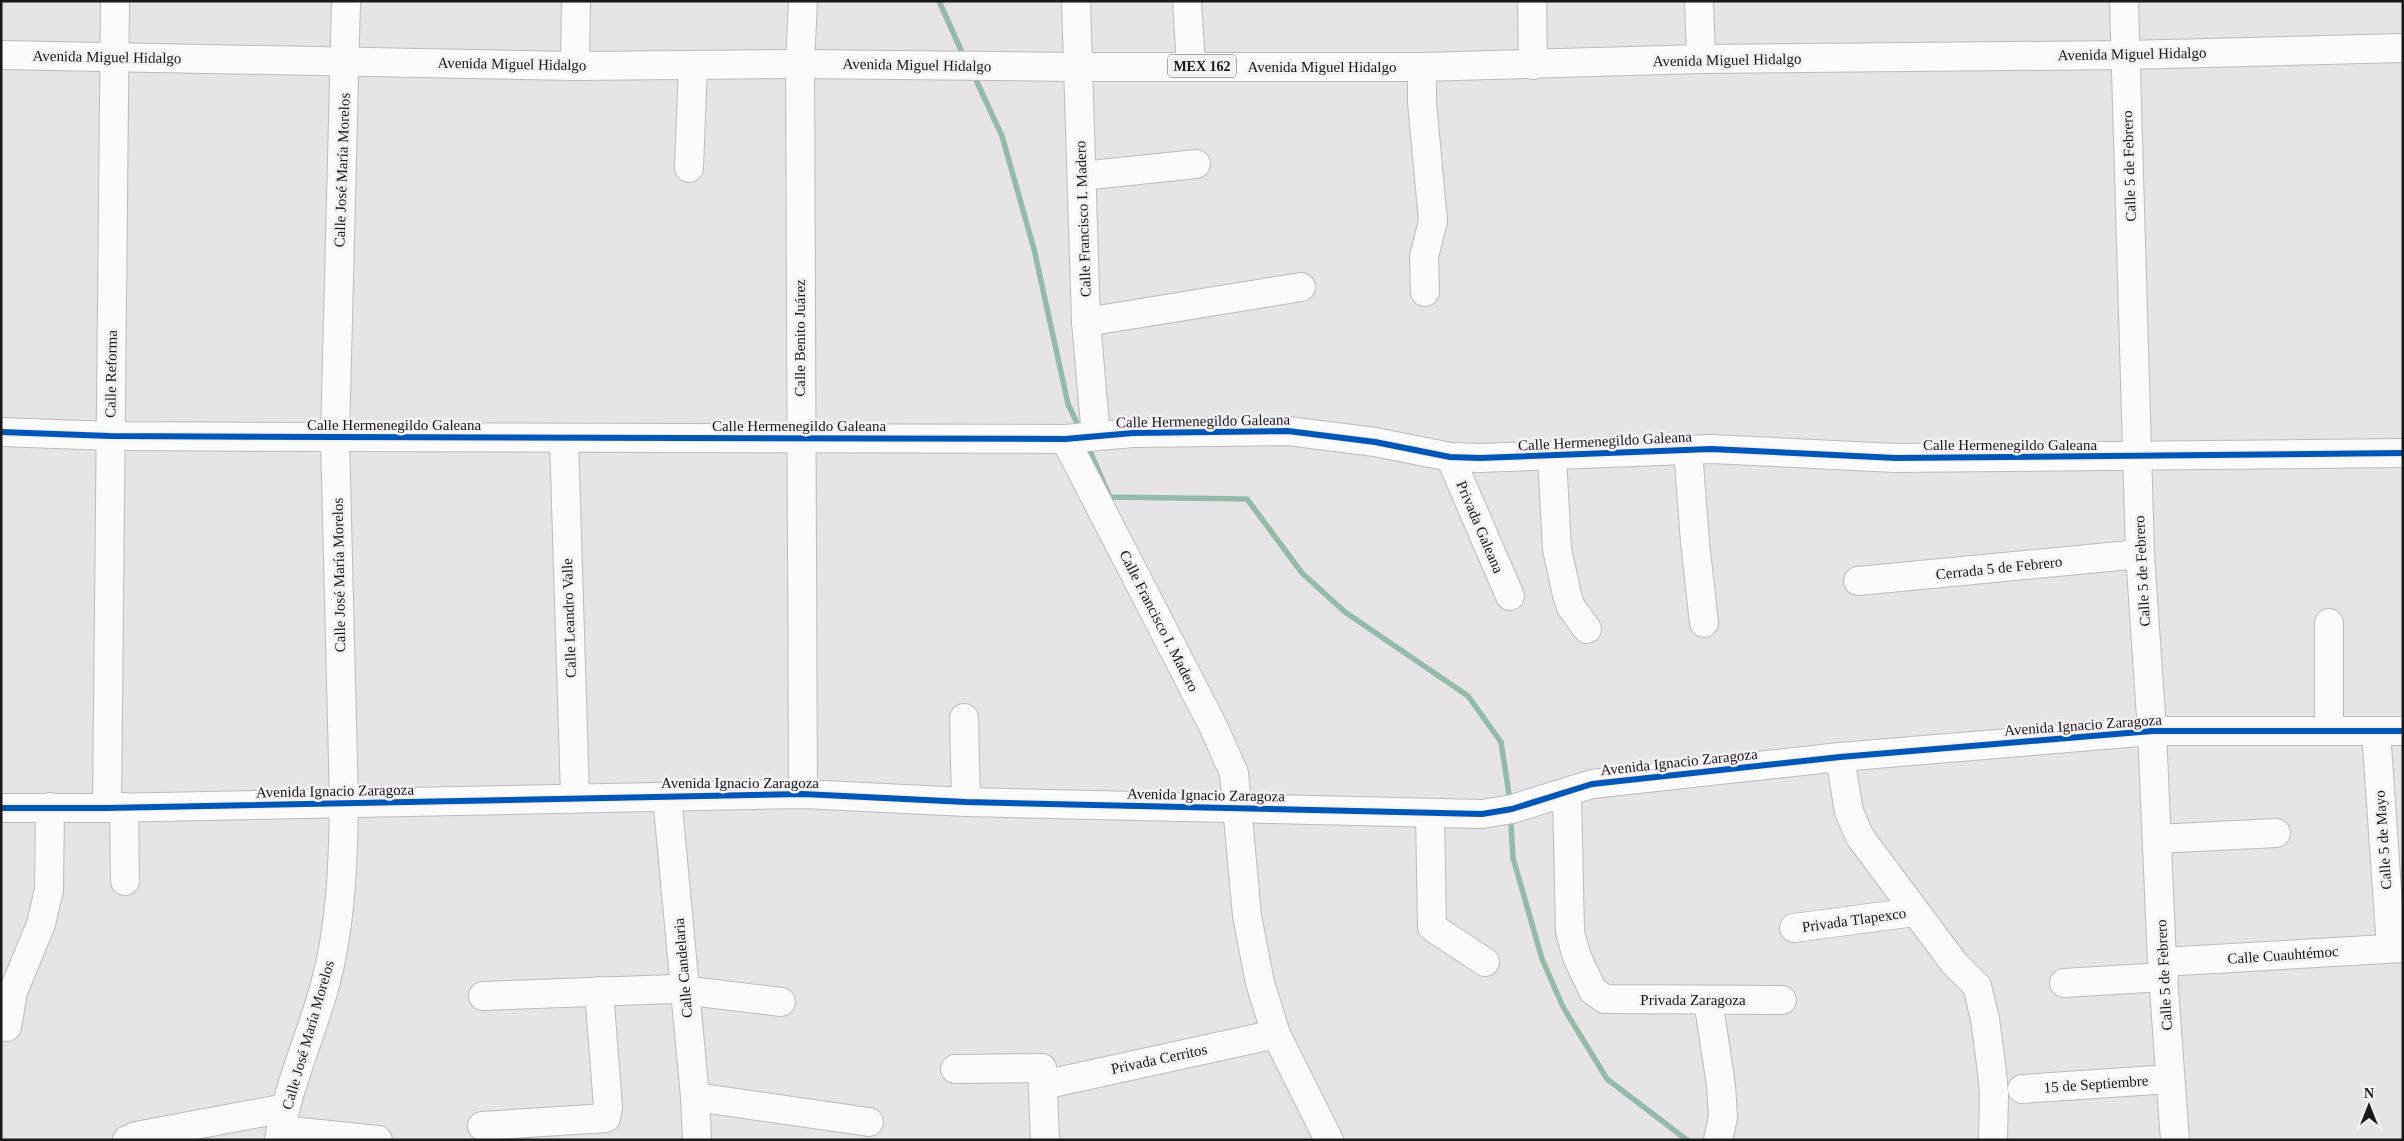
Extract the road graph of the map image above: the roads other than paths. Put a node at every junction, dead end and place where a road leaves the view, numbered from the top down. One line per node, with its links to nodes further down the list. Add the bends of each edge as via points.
1 (115, 1): 13 (street, Calle Reforma)
2 (346, 1): 15 (street, Calle José María Morelos)
3 (576, 1): 19 (street)
4 (803, 1): 16 (street, Calle Benito Juárez)
5 (1076, 1): 21 (street, Calle Francisco I. Madero)
6 (1187, 1): 20 (street)
7 (1532, 1): 18 (street)
8 (1699, 1): 14 (street)
9 (2124, 1): 12 (street, Calle 5 de Febrero)
10 (2403, 48): 12 (street, Avenida Miguel Hidalgo / MEX 162)
11 (1, 55): 13 (street, Avenida Miguel Hidalgo / MEX 162)
12 (2125, 55): 14 (street, Avenida Miguel Hidalgo / MEX 162); 40 (street, Calle 5 de Febrero)
13 (115, 58): 15 (street, Avenida Miguel Hidalgo / MEX 162); 30 (street, Calle Reforma)
14 (1701, 59): 18 (street, Avenida Miguel Hidalgo / MEX 162)
15 (345, 62): 19 (street, Avenida Miguel Hidalgo / MEX 162); 32 (street, Calle José María Morelos)
16 (800, 64): 17 (street, Avenida Miguel Hidalgo / MEX 162); 21 (street, Avenida Miguel Hidalgo / MEX 162); 34 (street, Calle Benito Juárez)
17 (693, 65): 19 (street, Avenida Miguel Hidalgo / MEX 162); 24 (street)
18 (1534, 65): 22 (street, Avenida Miguel Hidalgo / MEX 162)
19 (575, 66)
20 (1191, 66): 21 (street, Avenida Miguel Hidalgo / MEX 162); 22 (street, Avenida Miguel Hidalgo / MEX 162)
21 (1078, 67): 25 (street, Calle Francisco I. Madero)
22 (1422, 67): 27 (street, via 1422,102 1433,220 1424,257)
23 (1196, 164): 25 (street)
24 (689, 168)
25 (1082, 176): 28 (street, Calle Francisco I. Madero)
26 (1301, 287): 28 (street)
27 (1426, 292)
28 (1086, 322): 31 (street, Calle Francisco I. Madero)
29 (1, 432): 30 (street, Calle Hermenegildo Galeana)
30 (110, 436): 32 (street, Calle Hermenegildo Galeana); 61 (street, Calle Reforma)
31 (1096, 436): 35 (street, Calle Hermenegildo Galeana); 38 (street, Calle Hermenegildo Galeana, via 1288,431 1375,442)
32 (335, 437): 33 (street, Calle Hermenegildo Galeana); 58 (street, Calle José María Morelos)
33 (564, 438): 34 (street, Calle Hermenegildo Galeana); 56 (street, Calle Leandro Valle)
34 (800, 439): 35 (street, Calle Hermenegildo Galeana); 54 (street, Calle Benito Juárez)
35 (1065, 439): 62 (street, Calle Francisco I. Madero, via 1213,726 1234,773)
36 (1688, 450): 39 (street, Calle Hermenegildo Galeana); 40 (street, Calle Hermenegildo Galeana, via 1896,458); 44 (street)
37 (2403, 454): 40 (street, Calle Hermenegildo Galeana)
38 (1450, 457): 39 (street, Calle Hermenegildo Galeana); 43 (street, Privada Galeana)
39 (1552, 457): 46 (street, via 1557,549 1571,607)
40 (2139, 457): 41 (street, Calle 5 de Febrero)
41 (2140, 554): 42 (street, Cerrada 5 de Febrero); 49 (street, Calle 5 de Febrero)
42 (1858, 581)
43 (1510, 596)
44 (1704, 623)
45 (2329, 623): 50 (street)
46 (1587, 629)
47 (964, 718): 57 (street)
48 (2403, 730): 51 (street, Avenida Ignacio Zaragoza)
49 (2152, 731): 50 (street, Avenida Ignacio Zaragoza); 52 (street, Avenida Ignacio Zaragoza); 65 (street, Calle 5 de Febrero)
50 (2330, 731): 51 (street, Avenida Ignacio Zaragoza)
51 (2376, 731): 69 (street, Calle 5 de Mayo)
52 (1840, 757): 53 (street, Avenida Ignacio Zaragoza, via 1592,784); 67 (street, Privada Tlapexco, via 1849,812 1860,837)
53 (1567, 793): 63 (street, Avenida Ignacio Zaragoza, via 1482,814); 76 (street, Privada Zaragoza, via 1570,932 1592,991 1605,998)
54 (803, 794): 55 (street, Avenida Ignacio Zaragoza); 57 (street, Avenida Ignacio Zaragoza)
55 (667, 796): 56 (street, Avenida Ignacio Zaragoza); 73 (street, Calle Candelaria)
56 (575, 797): 58 (street, Avenida Ignacio Zaragoza)
57 (966, 802): 62 (street, Avenida Ignacio Zaragoza)
58 (344, 803): 61 (street, Avenida Ignacio Zaragoza); 87 (street, Calle José María Morelos, via 344,862 338,920 325,985)
59 (50, 807): 60 (street, Avenida Ignacio Zaragoza); 61 (street, Avenida Ignacio Zaragoza); 79 (street, via 49,890 41,924 13,992)
60 (1, 808)
61 (115, 808): 66 (street, Calle Reforma)
62 (1238, 808): 63 (street, Avenida Ignacio Zaragoza); 80 (street, Calle Francisco I. Madero, via 1247,916 1260,983)
63 (1430, 814): 70 (street, via 1432,927)
64 (2276, 833): 65 (street)
65 (2157, 839): 71 (street, Calle 5 de Febrero)
66 (125, 880)
67 (1914, 912): 68 (street, Privada Tlapexco); 95 (street, Privada Tlapexco, via 1954,963 1977,986 1985,1019 1993,1084)
68 (1794, 928)
69 (2397, 948): 71 (street, Calle Cuauhtémoc)
70 (1485, 962)
71 (2163, 970): 72 (street, Calle Cuauhtémoc); 82 (street, Calle 5 de Febrero)
72 (2064, 983)
73 (686, 990): 74 (street); 78 (street); 85 (street, Calle Candelaria)
74 (599, 991): 75 (street); 88 (street, via 608,1107 606,1118)
75 (483, 996)
76 (1708, 1000): 77 (street, Privada Zaragoza); 94 (street, via 1721,1085 1723,1117)
77 (1782, 1000)
78 (781, 1002)
79 (7, 1027)
80 (1276, 1034): 83 (street, Privada Cerritos); 93 (street, Calle Francisco I. Madero)
81 (955, 1069): 83 (street, via 1042,1068)
82 (2170, 1079): 84 (street, 15 de Septiembre); 96 (street, Calle 5 de Febrero)
83 (1043, 1085): 92 (street)
84 (2022, 1089)
85 (696, 1097): 86 (street); 91 (street, Calle Candelaria)
86 (869, 1122)
87 (282, 1126): 89 (street, via 136,1136); 90 (street)
88 (482, 1126)
89 (127, 1140)
90 (378, 1140)
91 (697, 1140)
92 (1045, 1140)
93 (1329, 1140)
94 (1718, 1140)
95 (1993, 1140)
96 (2175, 1140)

